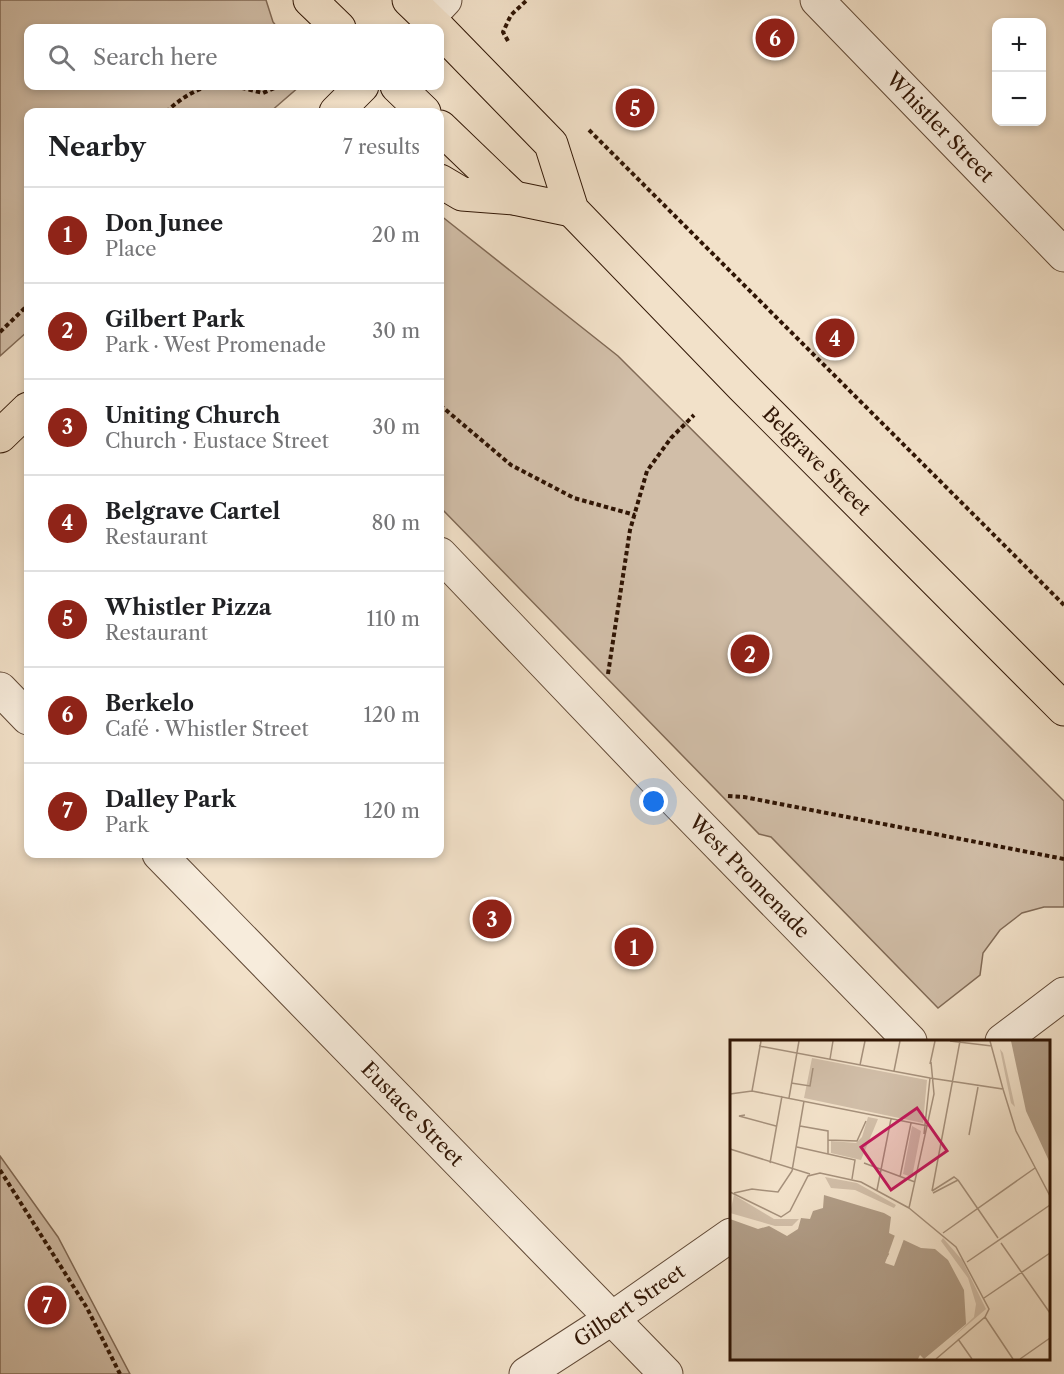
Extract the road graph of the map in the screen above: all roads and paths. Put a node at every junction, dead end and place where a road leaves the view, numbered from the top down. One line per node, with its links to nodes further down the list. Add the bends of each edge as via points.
1 (310, 0): 4 (main road)
2 (527, 0): 6 (path, via 511,15 503,32)
3 (836, 7): 20 (street, Whistler Street)
4 (335, 24)
5 (444, 33): 19 (main road, Belgrave Street, via 551,144)
6 (512, 48)
7 (195, 90): 12 (path)
8 (251, 90): 9 (path)
9 (270, 90)
10 (358, 90): 13 (main road)
11 (401, 90): 14 (main road)
12 (170, 108)
13 (340, 108)
14 (420, 108)
15 (583, 124): 29 (path)
16 (444, 131): 18 (main road)
17 (444, 183): 18 (main road, via 462,194)
18 (513, 198): 19 (main road)
19 (572, 210): 31 (main road, Belgrave Street, via 742,387)
20 (1064, 255)
21 (24, 309): 22 (path)
22 (0, 332)
23 (444, 408): 27 (path, via 510,465 574,498)
24 (24, 412): 26 (main road)
25 (694, 415): 27 (path, via 647,471)
26 (0, 436)
27 (634, 515): 33 (path)
28 (444, 558): 33 (street, West Promenade)
29 (1064, 605)
30 (0, 689): 32 (street)
31 (1064, 709)
32 (24, 714)
33 (600, 722): 34 (street, West Promenade)
34 (670, 795): 36 (path, via 744,797); 38 (street, West Promenade)
35 (163, 858): 42 (street, Eustace Street)
36 (1064, 859)
37 (1064, 994): 39 (street)
38 (909, 1040)
39 (1003, 1040)
40 (0, 1170): 43 (path, via 87,1308)
41 (730, 1236): 42 (street, Gilbert Street)
42 (611, 1319): 44 (street, Gilbert Street); 45 (street, Eustace Street)
43 (120, 1374)
44 (526, 1374)
45 (666, 1374)

